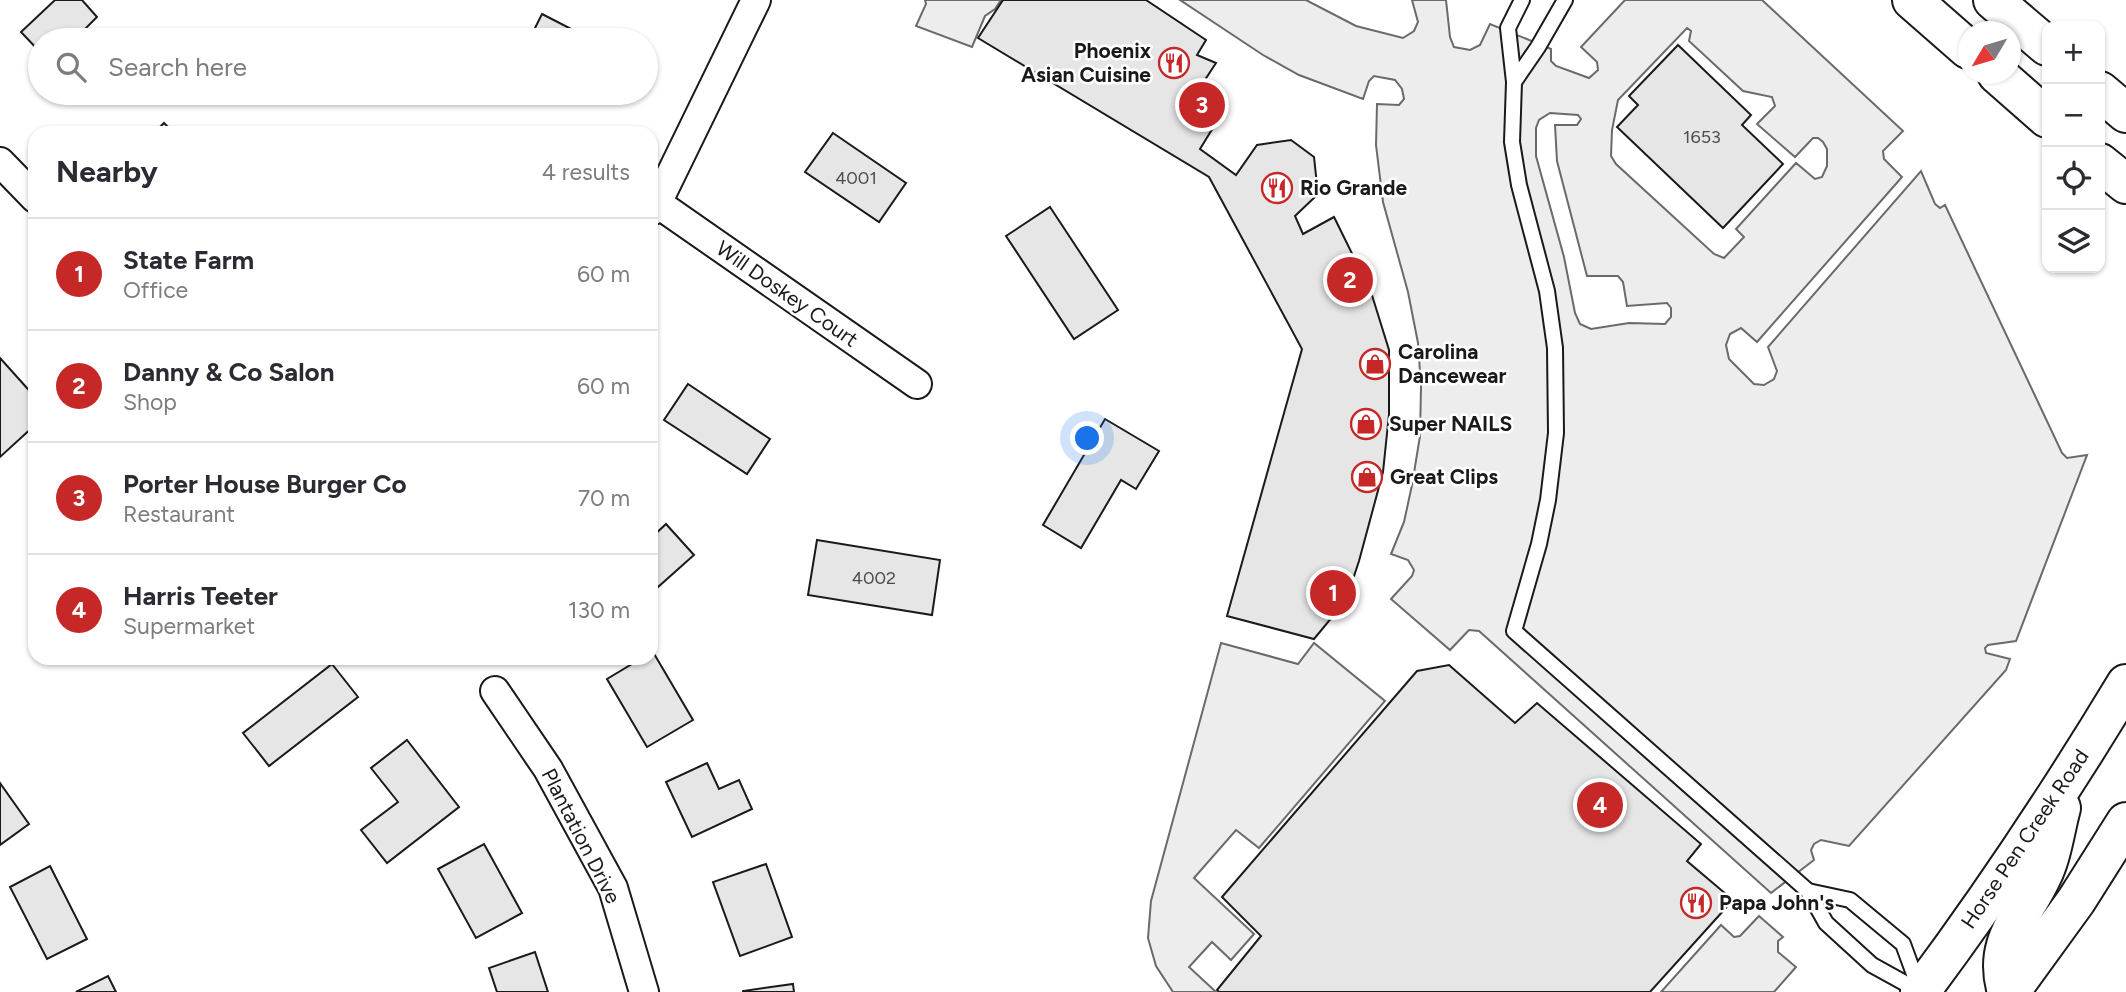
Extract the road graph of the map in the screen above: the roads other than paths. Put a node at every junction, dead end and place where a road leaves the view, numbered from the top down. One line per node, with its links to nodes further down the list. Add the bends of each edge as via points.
1 (756, 0): 17 (street)
2 (1522, 0): 8 (lane, via 1508,29)
3 (1565, 0): 8 (lane)
4 (1912, 0): 6 (street)
5 (1993, 0): 7 (street)
6 (1958, 40)
7 (2042, 42)
8 (1514, 82): 24 (lane, via 1512,142 1547,291 1555,348 1556,433 1539,544 1514,631)
9 (2008, 84): 12 (street)
10 (2105, 94): 11 (street)
11 (2126, 113)
12 (2042, 114)
13 (0, 162): 16 (street)
14 (2105, 167): 15 (street)
15 (2126, 184)
16 (28, 191)
17 (658, 199)
18 (658, 210): 19 (street, Will Doskey Court)
19 (917, 384)
20 (2126, 684): 22 (street, Horse Pen Creek Road)
21 (495, 691): 25 (street, Plantation Drive, via 548,769 613,888)
22 (2071, 772): 26 (street, Horse Pen Creek Road); 27 (street, via 2043,874 2006,941 2001,966)
23 (2126, 822): 27 (street, via 2076,901)
24 (1808, 891): 26 (lane, via 1826,923 1872,965); 26 (lane, via 1850,900 1903,944)
25 (644, 992)
26 (1920, 992)
27 (2008, 992)

